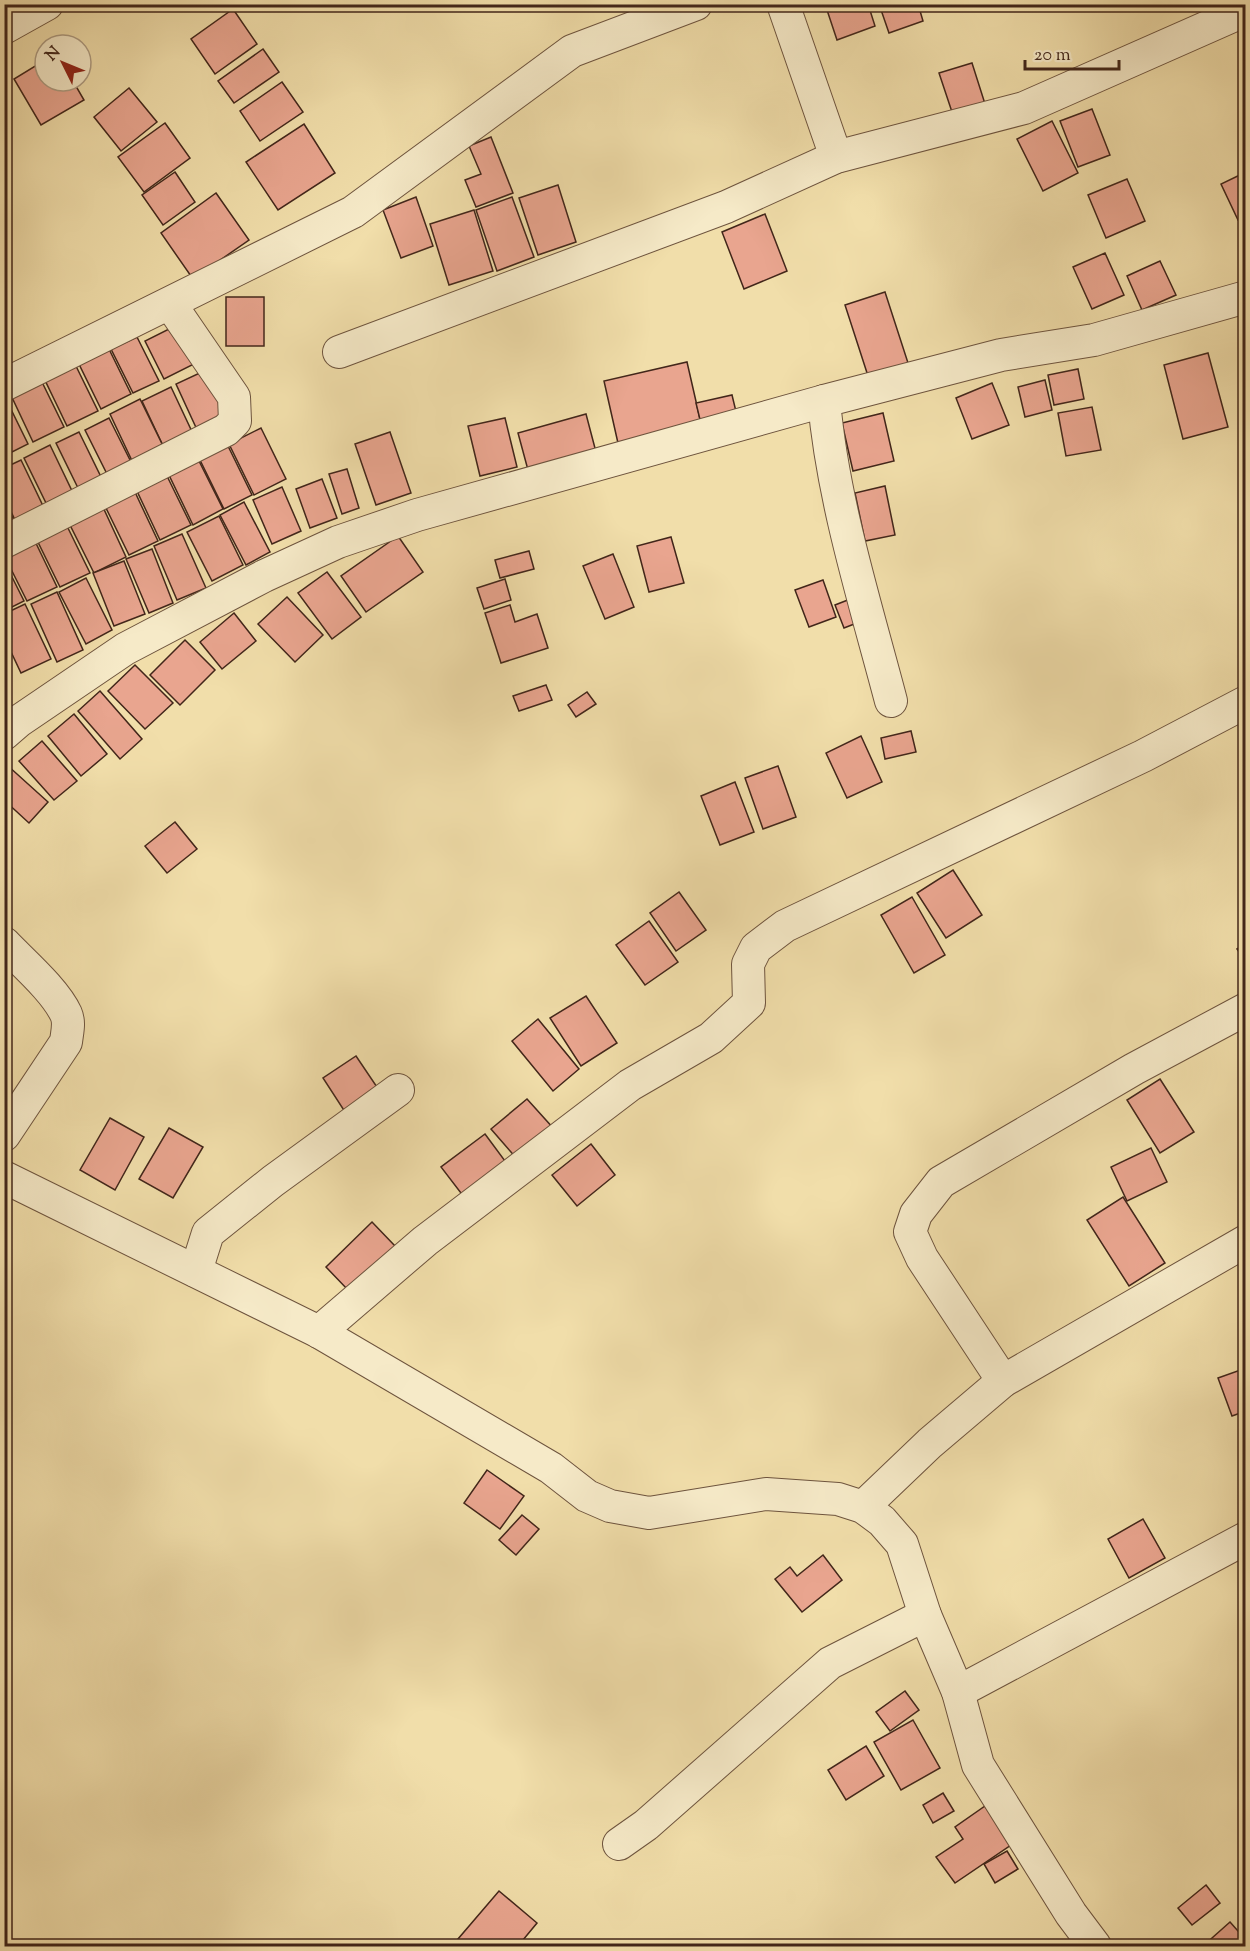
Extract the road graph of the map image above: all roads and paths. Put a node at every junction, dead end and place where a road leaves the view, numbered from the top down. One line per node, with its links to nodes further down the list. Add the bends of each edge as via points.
1 (696, 4): 8 (street, via 572,51 353,212)
2 (783, 4): 6 (street)
3 (47, 5): 5 (street)
4 (1245, 10): 6 (street, via 1024,108)
5 (4, 28)
6 (836, 157): 9 (street, via 714,211)
7 (1245, 297): 11 (street, via 1094,340 1001,356)
8 (171, 305): 10 (street); 12 (street, via 234,397 235,421 226,430)
9 (339, 352)
10 (4, 386)
11 (824, 401): 13 (street, via 824,425 848,537); 15 (street, via 417,515 338,542 125,649)
12 (4, 542)
13 (891, 701)
14 (1245, 702): 23 (street, via 1143,756 785,926 756,948 748,964 749,1003 731,1021 711,1038 630,1085 425,1240)
15 (4, 734)
16 (4, 943): 19 (street, via 56,999 69,1025 66,1042)
17 (1245, 1009): 24 (street, via 941,1182 916,1214 910,1232 922,1258)
18 (398, 1090): 22 (street, via 208,1233)
19 (4, 1135)
20 (4, 1177): 22 (street)
21 (1245, 1241): 24 (street)
22 (196, 1271): 23 (street)
23 (319, 1332): 25 (street, via 551,1468 587,1496 610,1506 649,1513 766,1494 838,1499)
24 (1003, 1381): 25 (street)
25 (863, 1507): 27 (street, via 902,1544)
26 (1245, 1538): 28 (street)
27 (925, 1615): 28 (street); 29 (street, via 830,1663 672,1803)
28 (958, 1692): 30 (street, via 978,1765)
29 (619, 1844)
30 (1095, 1947)

